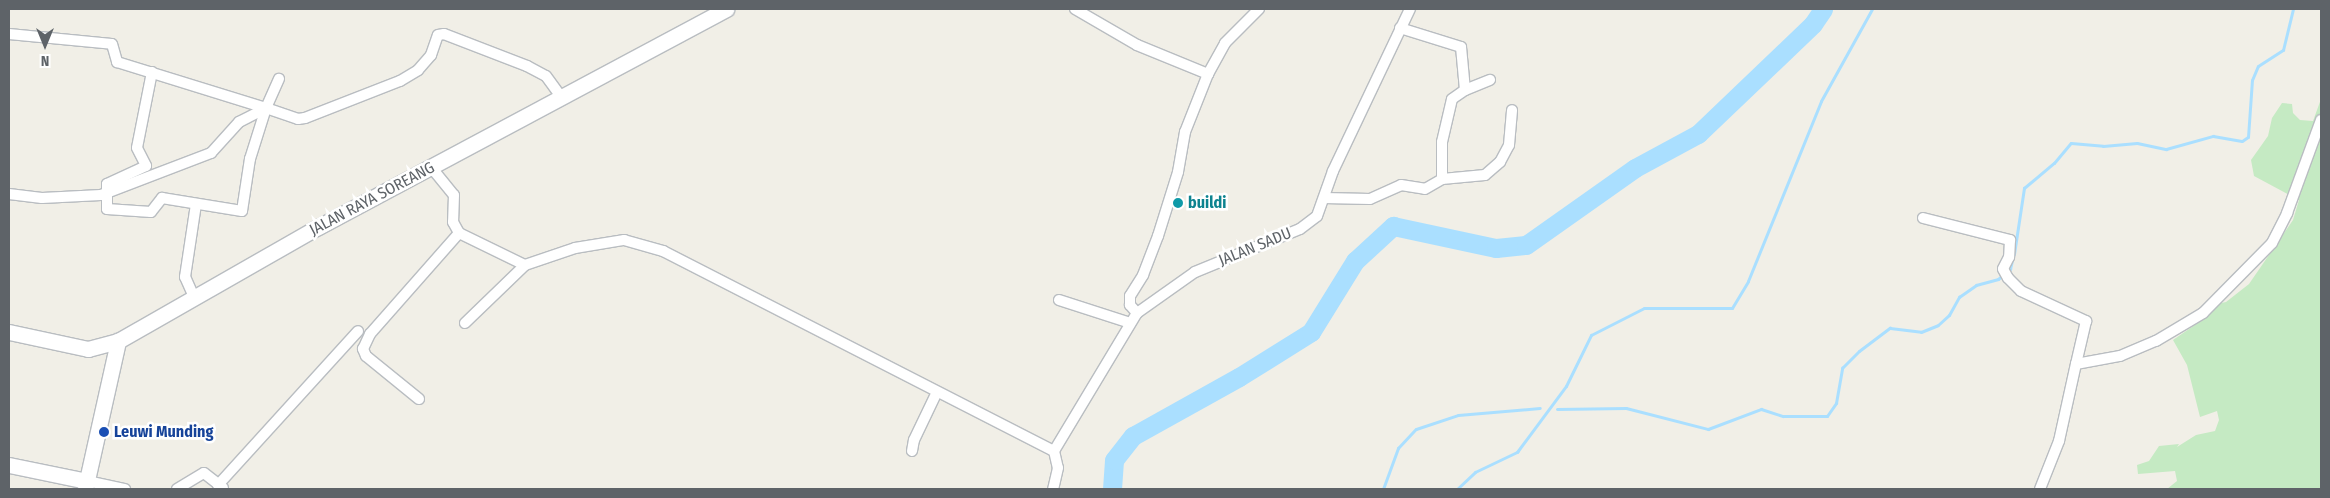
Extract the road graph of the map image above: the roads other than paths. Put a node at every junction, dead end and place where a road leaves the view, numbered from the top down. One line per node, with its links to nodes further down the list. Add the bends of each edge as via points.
1 (726, 9): 12 (main road, JALAN RAYA SOREANG)
2 (1075, 9): 8 (street, via 1137,45)
3 (1410, 9): 5 (street, JALAN SADU)
4 (1255, 10): 8 (street, via 1225,43)
5 (1400, 28): 11 (street, via 1460,47); 20 (street, JALAN SADU, via 1333,171)
6 (9, 34): 7 (street, via 109,43 117,62)
7 (152, 72): 14 (street); 18 (street, via 137,148 146,166 111,181)
8 (1208, 74): 27 (street, via 1185,132 1178,172 1158,236 1143,275 1130,296 1130,305)
9 (279, 80): 14 (street)
10 (1490, 80): 11 (street)
11 (1465, 90): 17 (street, via 1450,106 1442,142)
12 (561, 98): 14 (street, via 546,76 444,34 438,35 431,55 418,70 349,103 298,119); 16 (main road, JALAN RAYA SOREANG)
13 (1512, 110): 17 (street, via 1509,145 1500,162 1479,178)
14 (264, 112): 18 (street, via 240,122 211,153); 21 (street, via 250,159 245,208 238,212)
15 (2321, 120): 33 (street, via 2287,213 2272,243 2203,313 2156,341 2120,356)
16 (431, 167): 23 (street, via 454,195 453,222); 25 (main road, JALAN RAYA SOREANG)
17 (1442, 179): 20 (street, via 1425,189 1401,185 1370,199)
18 (107, 190): 19 (street, via 77,198); 21 (street, via 107,209 111,210 151,212 162,198)
19 (9, 194)
20 (1324, 198): 27 (street, JALAN SADU, via 1317,216 1300,229 1195,272)
21 (196, 204): 25 (street, via 185,277)
22 (1923, 218): 33 (street, via 2010,240 2012,247 2006,275 2021,291 2086,320)
23 (459, 233): 24 (street); 35 (street, via 370,334 363,349 366,356)
24 (525, 265): 28 (street); 34 (street, via 575,248 632,240 663,251)
25 (194, 297): 32 (main road, JALAN RAYA SOREANG)
26 (1059, 300): 29 (street)
27 (1137, 314): 29 (street, JALAN SADU)
28 (465, 323)
29 (1130, 323): 37 (street, JALAN SADU)
30 (358, 331): 40 (street)
31 (9, 332): 32 (main road, JALAN RAYA SOREANG, via 88,349)
32 (118, 340): 39 (main road)
33 (2076, 364): 44 (street, via 2059,441)
34 (937, 392): 36 (street); 37 (street)
35 (419, 399)
36 (912, 451)
37 (1054, 451): 43 (street, via 1058,468)
38 (9, 465): 39 (main road)
39 (86, 485): 41 (street)
40 (221, 487): 42 (street, via 204,472)
41 (125, 489)
42 (177, 489)
43 (1053, 489)
44 (2040, 489)

